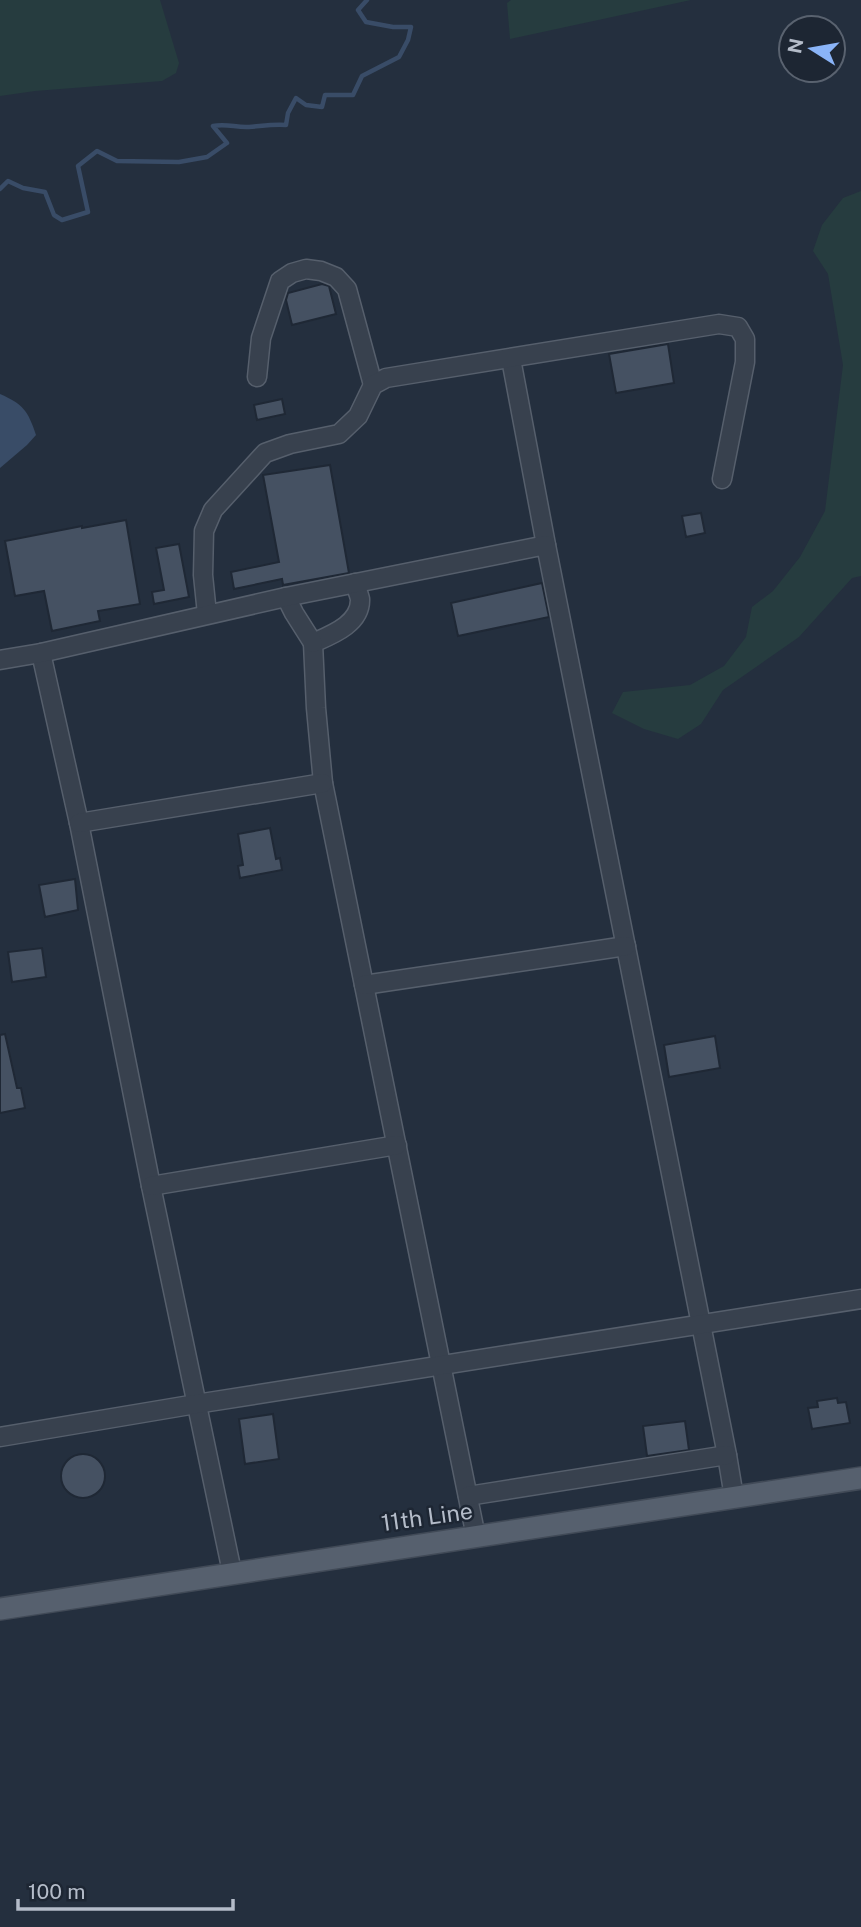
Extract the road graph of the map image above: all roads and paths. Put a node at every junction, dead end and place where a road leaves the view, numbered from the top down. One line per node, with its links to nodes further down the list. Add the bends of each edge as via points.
1 (511, 359): 3 (lane); 4 (lane, via 719,324 738,327 745,340 745,362); 5 (lane)
2 (257, 377): 3 (lane, via 261,338 280,281 306,269 335,277 347,289)
3 (373, 385): 8 (lane, via 358,416 339,434 265,453 213,510 204,531)
4 (722, 479)
5 (545, 545): 6 (lane); 14 (lane)
6 (355, 583): 7 (lane); 9 (lane, via 360,600 357,615 340,630)
7 (286, 597): 8 (lane); 9 (lane)
8 (207, 614): 10 (lane)
9 (313, 643): 12 (lane)
10 (41, 653): 11 (lane); 13 (lane)
11 (0, 660)
12 (323, 783): 13 (lane); 15 (lane)
13 (79, 823): 17 (lane)
14 (626, 946): 15 (lane); 19 (lane)
15 (364, 985): 16 (lane)
16 (397, 1145): 17 (lane); 20 (lane)
17 (150, 1186): 21 (lane)
18 (861, 1299): 19 (lane)
19 (701, 1325): 20 (lane); 23 (lane)
20 (442, 1365): 21 (lane); 25 (lane)
21 (196, 1404): 22 (lane); 28 (lane)
22 (0, 1437)
23 (727, 1455): 25 (lane); 26 (lane)
24 (861, 1478): 26 (main road, 11th Line)
25 (468, 1496): 27 (lane)
26 (734, 1497): 27 (main road, 11th Line)
27 (476, 1537): 28 (main road, 11th Line)
28 (232, 1572): 29 (main road, 11th Line)
29 (0, 1608)

